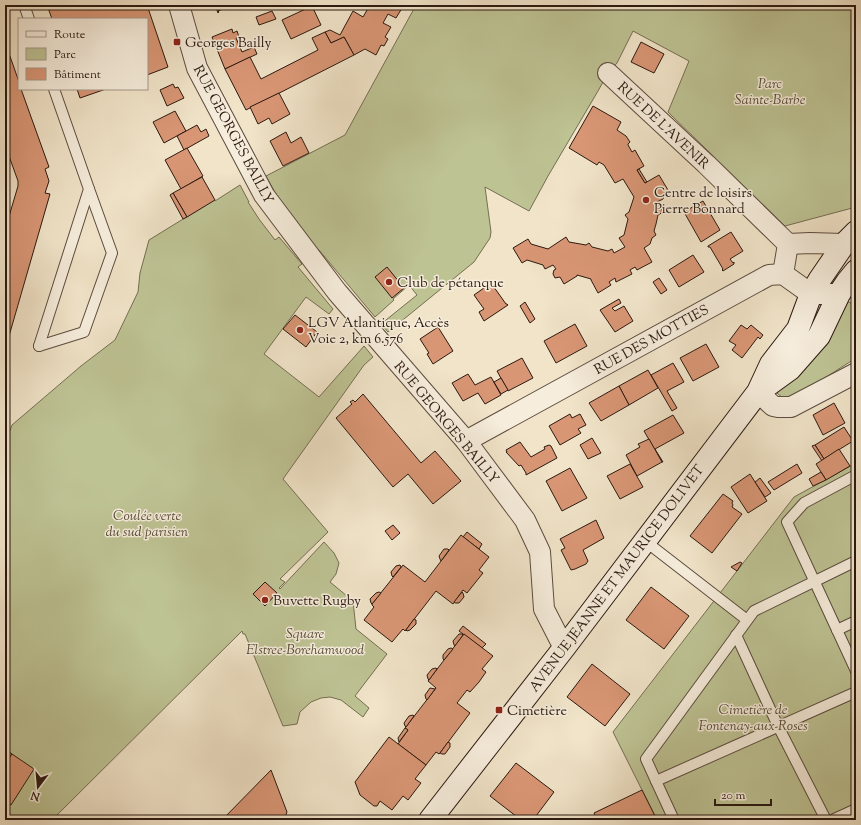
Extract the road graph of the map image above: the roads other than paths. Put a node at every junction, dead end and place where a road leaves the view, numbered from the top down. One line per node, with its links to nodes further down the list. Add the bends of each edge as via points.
1 (24, 5): 3 (lane)
2 (179, 5): 15 (street, RUE GEORGES BAILLY, via 196,68 264,195 337,292)
3 (29, 18)
4 (608, 73): 8 (street, RUE DE L'AVENIR)
5 (54, 90): 6 (lane)
6 (89, 189): 6 (lane, via 112,253 84,332 39,346)
7 (850, 238): 8 (street); 11 (main road, AVENUE JEANNE ET MAURICE DOLIVET)
8 (788, 244): 10 (street)
9 (856, 271): 12 (main road, AVENUE JEANNE ET MAURICE DOLIVET)
10 (783, 274): 11 (street); 15 (street, RUE DES MOTTIES, via 769,275)
11 (811, 294): 12 (street); 14 (main road, AVENUE JEANNE ET MAURICE DOLIVET, via 798,329 772,364)
12 (839, 294): 14 (main road, AVENUE JEANNE ET MAURICE DOLIVET, via 819,336 790,369)
13 (855, 375): 14 (street, via 791,407 773,406)
14 (758, 392): 17 (main road, AVENUE JEANNE ET MAURICE DOLIVET)
15 (466, 441): 24 (street, RUE GEORGES BAILLY, via 525,520 540,552 544,609)
16 (856, 475): 19 (lane, via 804,503 787,522)
17 (645, 541): 20 (lane); 24 (main road, AVENUE JEANNE ET MAURICE DOLIVET)
18 (856, 561): 19 (lane)
19 (814, 581): 20 (lane, via 754,611); 22 (lane)
20 (747, 620): 23 (lane)
21 (856, 621): 22 (lane)
22 (837, 630): 25 (lane)
23 (736, 635): 27 (lane); 28 (lane, via 646,759)
24 (564, 648): 30 (main road, AVENUE JEANNE ET MAURICE DOLIVET)
25 (856, 671)
26 (856, 692): 27 (lane)
27 (778, 726): 28 (lane); 32 (lane)
28 (656, 781): 31 (lane)
29 (856, 809): 33 (lane)
30 (430, 820)
31 (674, 820)
32 (826, 820)
33 (832, 820)

